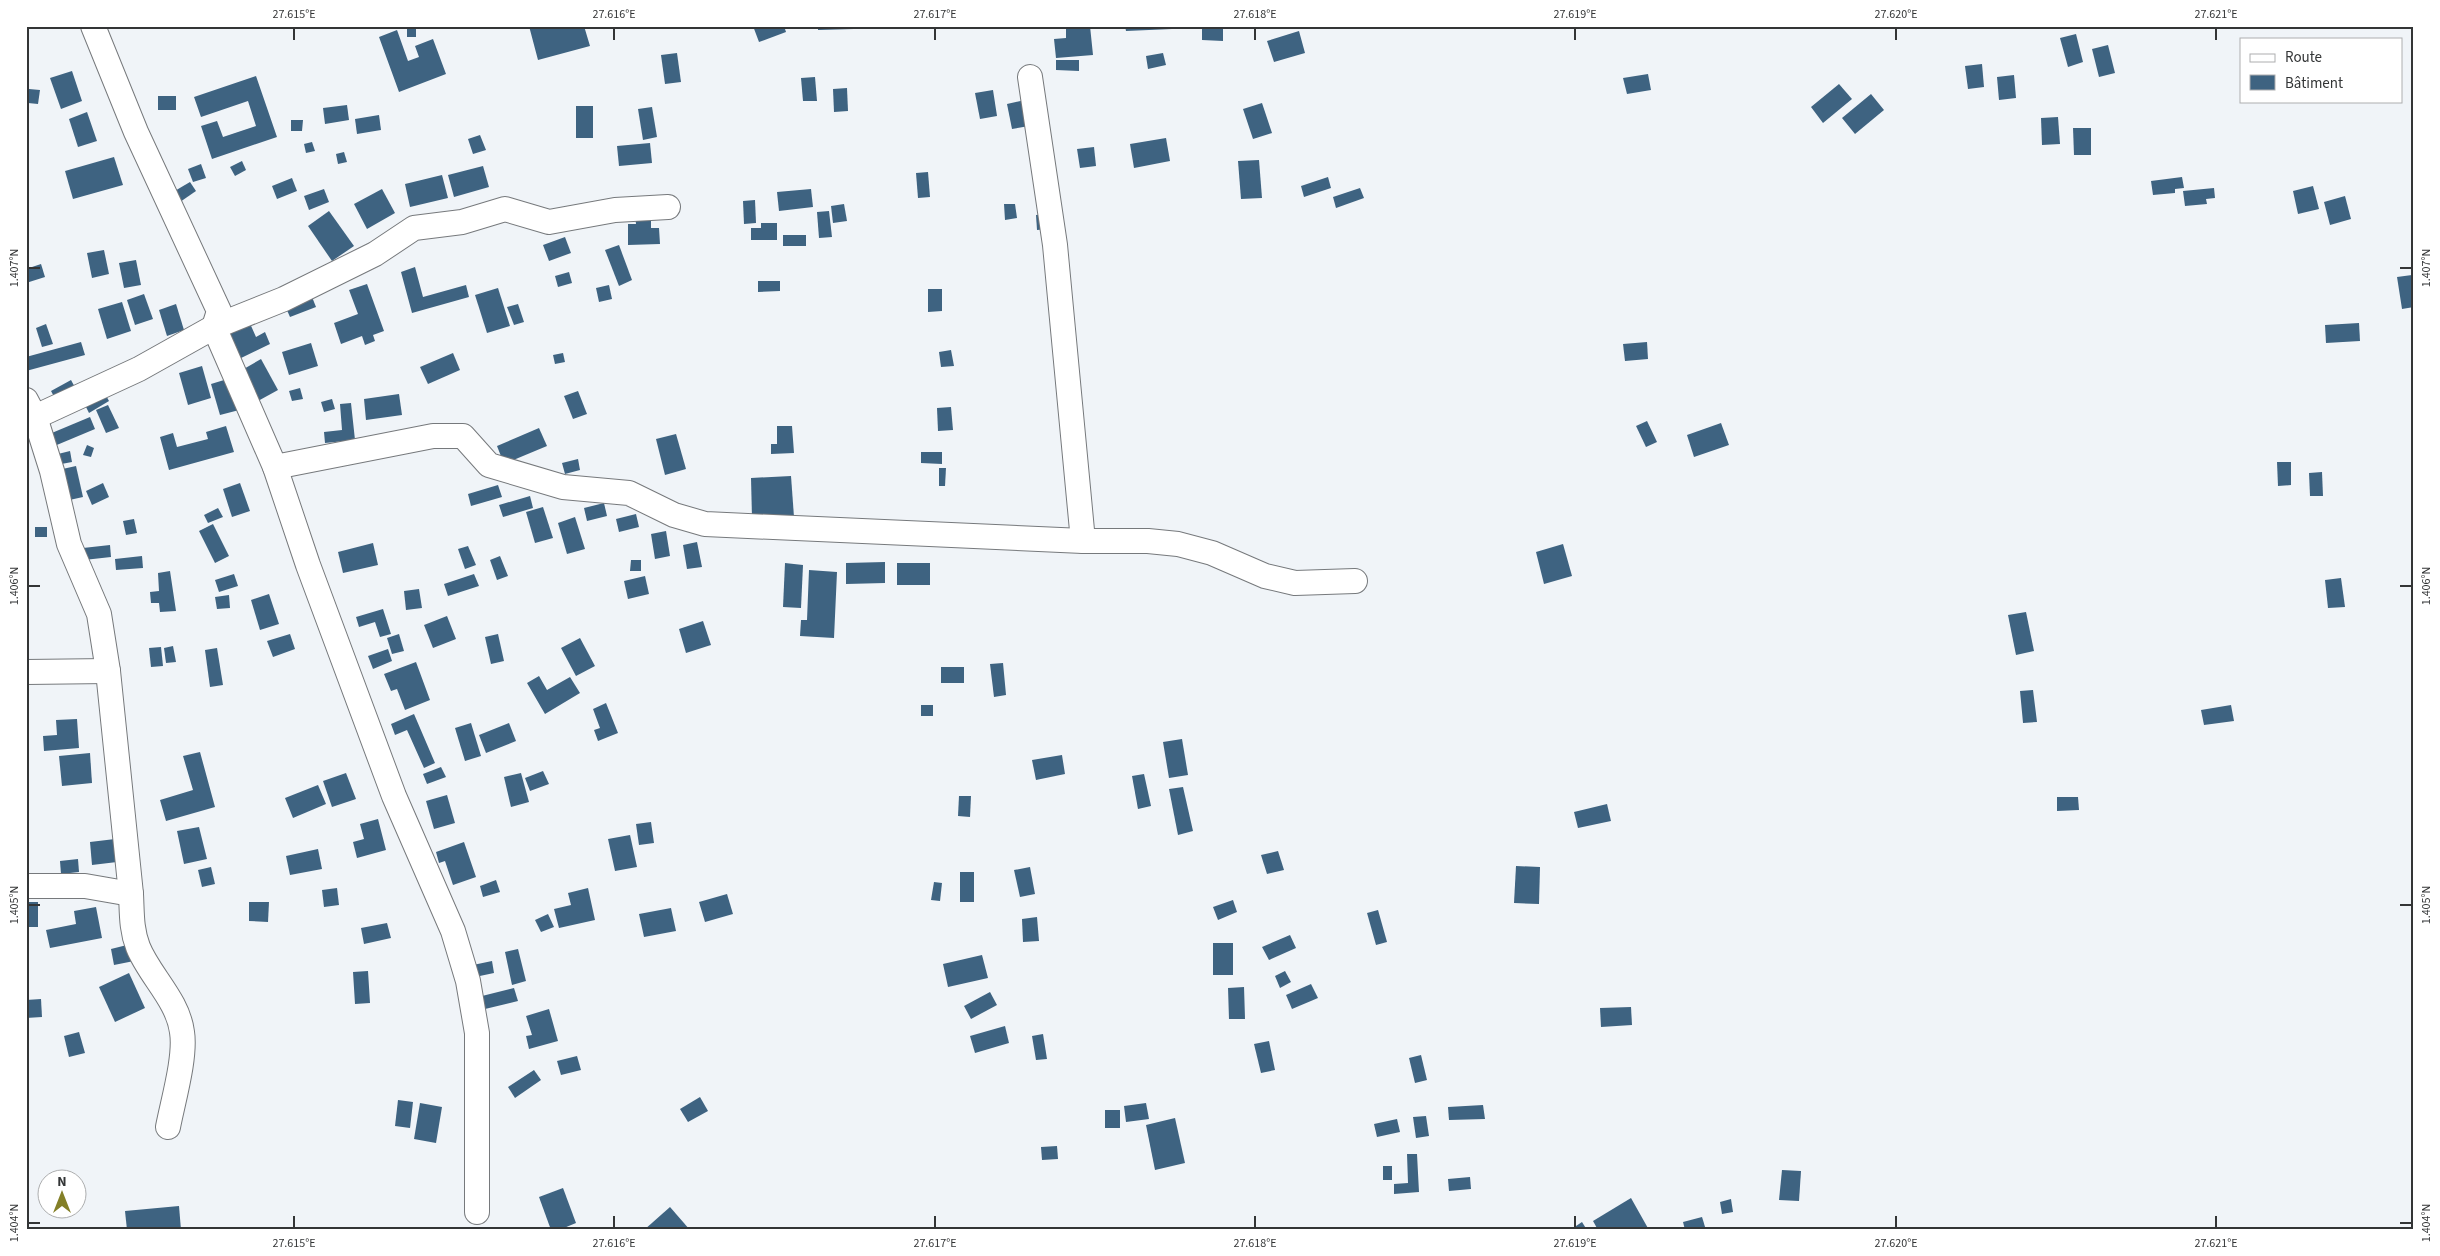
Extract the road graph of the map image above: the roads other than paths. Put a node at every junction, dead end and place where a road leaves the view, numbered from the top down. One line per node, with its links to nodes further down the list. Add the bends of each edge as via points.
1 (93, 26): 4 (street, via 136,132 219,311)
2 (1030, 77): 7 (street, via 1055,244)
3 (668, 207): 4 (street, via 615,210 549,222 505,209 462,222 414,228 359,263 284,299)
4 (214, 327): 5 (street, via 139,369); 6 (street)
5 (29, 412): 9 (street, via 52,470 70,544 99,614)
6 (274, 467): 7 (street, via 433,436 463,436 489,466 563,487 629,493 674,515 705,524); 14 (street, via 380,759 453,931 468,981 477,1033)
7 (1083, 541): 8 (street, via 1178,544 1212,553 1265,576 1295,583)
8 (1355, 581)
9 (108, 671): 10 (street); 12 (street)
10 (26, 672)
11 (26, 886): 12 (street, via 84,886)
12 (131, 894): 13 (street, via 133,928 139,948 173,1006 182,1031)
13 (168, 1127)
14 (477, 1212)

